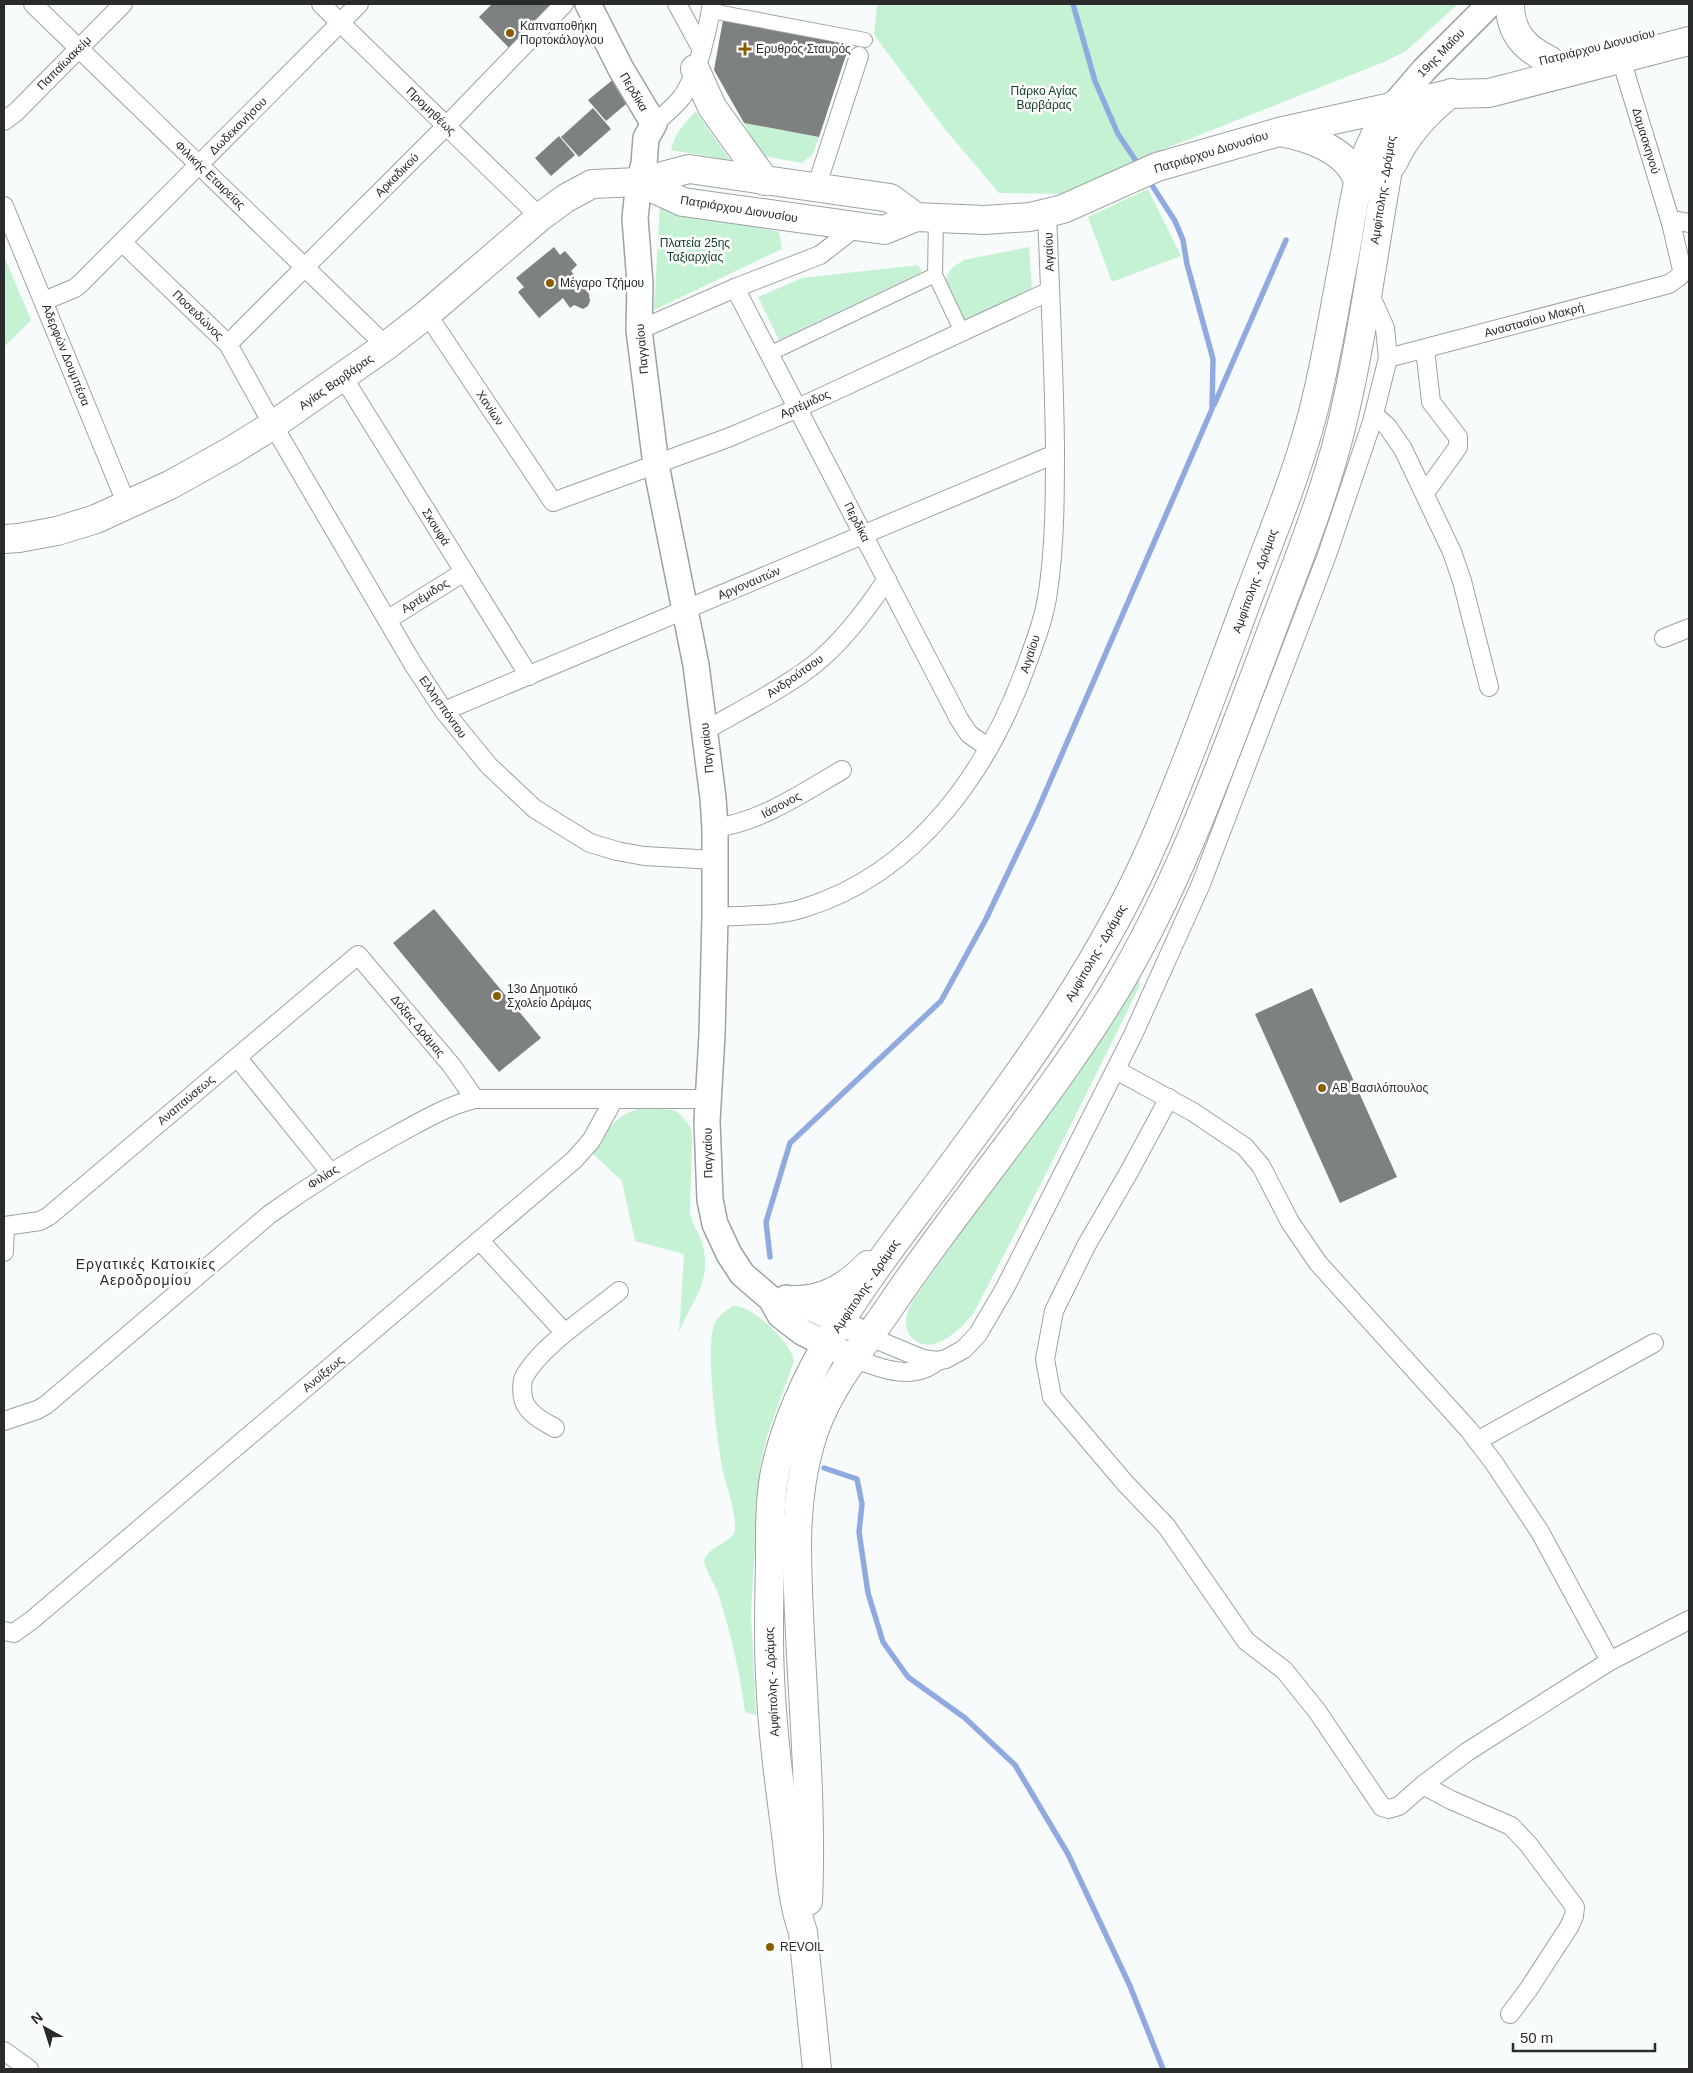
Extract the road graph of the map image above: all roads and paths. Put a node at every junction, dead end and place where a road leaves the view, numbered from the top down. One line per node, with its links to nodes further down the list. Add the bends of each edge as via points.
1 (33, 4): 14 (street, Φιλικής Εταιρείας)
2 (123, 4): 14 (street, Παπαϊωακείμ)
3 (321, 4): 11 (street, Προμηθέως)
4 (359, 4): 11 (street, Δωδεκανήσου)
5 (564, 4): 23 (street, Αρκαδικού)
6 (588, 4): 22 (main road, Περδίκα)
7 (677, 4): 16 (street)
8 (1490, 4): 20 (main road, 19ης Μαΐου)
9 (1510, 4): 18 (main road, via 1514,30 1523,44)
10 (711, 7): 15 (street); 16 (street)
11 (340, 23): 23 (street, Προμηθέως); 25 (street, Δωδεκανήσου)
12 (1689, 24): 18 (main road, Πατριάρχου Διονυσίου)
13 (1689, 41): 17 (main road, Πατριάρχου Διονυσίου)
14 (79, 48): 21 (street, Παπαϊωακείμ); 25 (street, Φιλικής Εταιρείας)
15 (862, 48): 30 (street)
16 (698, 59): 22 (street, via 684,95); 27 (main road, via 712,107)
17 (1621, 59): 19 (main road, Πατριάρχου Διονυσίου, via 1489,93); 35 (street, Δαμασκηνού)
18 (1549, 60): 19 (main road, Πατριάρχου Διονυσίου, via 1485,75)
19 (1450, 94): 20 (main road, Πατριάρχου Διονυσίου); 26 (main road, via 1405,142)
20 (1394, 105): 24 (main road, Πατριάρχου Διονυσίου); 26 (main road, Αμφίπολης - Δράμας); 29 (main road, Αμφίπολης - Δράμας, via 1367,150)
21 (4, 122)
22 (654, 124): 28 (main road, Περδίκα, via 646,138)
23 (446, 126): 33 (street, Προμηθέως); 39 (street, Αρκαδικού)
24 (1279, 132): 29 (main road, via 1304,136 1328,149 1347,165); 32 (main road, Πατριάρχου Διονυσίου, via 1146,172)
25 (200, 165): 38 (street, Δωδεκανήσου); 39 (street, Φιλικής Εταιρείας)
26 (1387, 177): 41 (main road, Αμφίπολης - Δράμας)
27 (765, 181): 28 (main road, via 689,169); 30 (main road)
28 (639, 182): 33 (main road, Αγίας Βαρβάρας, via 592,184); 37 (main road, Πατριάρχου Διονυσίου, via 683,202); 46 (main road, Παγγαίου, via 635,218 640,275)
29 (1358, 182): 86 (main road, Αμφίπολης - Δράμας, via 1322,372 1303,446 1155,840 1090,968 1029,1061)
30 (816, 188): 34 (main road, via 890,198)
31 (4, 206): 44 (street, Αδερφών Δουμπέσα)
32 (1048, 214): 34 (main road, Πατριάρχου Διονυσίου, via 984,220); 43 (street, Αιγαίου)
33 (540, 217): 45 (main road, Αγίας Βαρβάρας)
34 (926, 218): 37 (main road, Πατριάρχου Διονυσίου, via 884,230); 40 (street)
35 (1671, 223): 36 (street); 50 (street, Αναστασίου Μακρή, via 1682,263 1680,276 1675,281)
36 (1689, 223)
37 (856, 227): 42 (street, via 820,255)
38 (123, 243): 44 (street, Δωδεκανήσου, via 75,288); 48 (street, Ποσειδώνος)
39 (305, 267): 48 (street, Αρκαδικού); 49 (street, Φιλικής Εταιρείας)
40 (935, 275): 47 (street); 51 (street)
41 (1367, 287): 52 (street, via 1384,328); 94 (main road, Αμφίπολης - Δράμας, via 1341,426 1320,497 1234,732 1165,899 1087,1034)
42 (735, 288): 46 (street); 51 (street, Περδίκα)
43 (1050, 291): 47 (street, Αρτέμιδος); 57 (street, Αιγαίου)
44 (44, 301): 61 (street, Αδερφών Δουμπέσα)
45 (427, 314): 49 (main road, Αγίας Βαρβάρας); 60 (street, Χανίων)
46 (639, 330): 58 (main road, Παγγαίου)
47 (962, 332): 54 (street, Αρτέμιδος)
48 (228, 344): 56 (street, Ποσειδώνος)
49 (386, 346): 53 (main road, Αγίας Βαρβάρας)
50 (1425, 350): 52 (street, Αναστασίου Μακρή); 59 (street, via 1431,402 1458,437 1458,447)
51 (769, 354): 54 (street, Περδίκα)
52 (1388, 358): 55 (street)
53 (343, 377): 56 (main road, Αγίας Βαρβάρας); 64 (street, Σκουφά)
54 (798, 408): 58 (street, Αρτέμιδος); 62 (street, Περδίκα)
55 (1374, 415): 59 (street, via 1399,441); 81 (street, via 1324,563 1226,821 1184,924)
56 (272, 425): 61 (main road, Αγίας Βαρβάρας, via 170,485); 67 (street, Ελλησπόντου)
57 (1055, 454): 62 (street, Αργοναυτών); 74 (street, Αιγαίου, via 1052,556 1045,608 1015,697)
58 (656, 465): 60 (street, Αρτέμιδος); 66 (main road, Παγγαίου)
59 (1425, 493): 71 (street, via 1458,568)
60 (553, 502)
61 (127, 505): 63 (main road, Αγίας Βαρβάρας, via 57,532)
62 (863, 535): 65 (street, Περδίκα); 66 (street, Αργοναυτών)
63 (4, 539)
64 (464, 572): 67 (street, Αρτέμιδος); 70 (street, Σκουφά)
65 (887, 580): 73 (street, Ανδρούτσου, via 844,637 812,666); 74 (street, Περδίκα, via 959,719 969,734)
66 (685, 610): 70 (street, Αργοναυτών); 73 (main road, Παγγαίου)
67 (387, 620): 72 (street, Ελλησπόντου)
68 (1689, 628): 69 (street)
69 (1664, 638)
70 (529, 676): 72 (street, Αργοναυτών)
71 (1489, 687)
72 (444, 711): 77 (street, Ελλησπόντου, via 482,759 510,787 535,809 576,835 604,848 638,855)
73 (706, 730): 76 (main road, Παγγαίου)
74 (989, 748): 78 (street, Αιγαίου, via 969,780 934,823 900,857 875,876 843,894 802,909)
75 (842, 770): 76 (street, Ιάσονος, via 757,818)
76 (715, 828): 77 (main road, Παγγαίου)
77 (716, 860): 78 (main road, Παγγαίου)
78 (715, 916): 85 (main road, Παγγαίου)
79 (358, 955): 80 (street, Αναπαύσεως); 83 (street, Δόξας Δράμας, via 452,1066)
80 (237, 1057): 87 (street); 89 (street, Αναπαύσεως, via 49,1216 40,1221 5,1226)
81 (1116, 1070): 82 (street); 97 (street, via 985,1323 964,1349)
82 (1169, 1098): 100 (street, via 1218,1128 1255,1158 1290,1222 1318,1264); 104 (street, via 1086,1246 1054,1311 1045,1359 1052,1397 1167,1527 1246,1642 1284,1670 1382,1807 1399,1806)
83 (475, 1099): 84 (street, Φιλίας); 87 (street, Φιλίας, via 441,1110)
84 (614, 1099): 85 (street, Φιλίας); 88 (street, Ανοίξεως, via 584,1150)
85 (709, 1099): 91 (main road, Παγγαίου, via 708,1186 713,1218 742,1274)
86 (950, 1168): 91 (main road, via 860,1273 832,1293 812,1299); 93 (main road, Αμφίπολης - Δράμας)
87 (330, 1172): 98 (street, Φιλίας, via 270,1214 46,1404)
88 (480, 1241): 92 (street); 102 (street, Ανοίξεως, via 32,1620)
89 (4, 1252)
90 (619, 1291): 92 (street)
91 (783, 1300): 93 (main road, Παγγαίου)
92 (566, 1334): 99 (street, via 539,1357 524,1378 522,1389 525,1403 535,1417)
93 (833, 1334): 94 (main road); 96 (main road); 105 (main road, Αμφίπολης - Δράμας, via 802,1392 775,1471 770,1548 770,1678 776,1751 792,1886)
94 (870, 1336): 96 (main road, Αμφίπολης - Δράμας); 97 (street, via 923,1359)
95 (1654, 1343): 100 (street)
96 (853, 1358): 97 (street, via 885,1369 912,1372 921,1371); 105 (main road, Αμφίπολης - Δράμας, via 824,1405 802,1477 797,1516 809,1857 808,1912)
97 (937, 1361)
98 (4, 1421)
99 (555, 1428)
100 (1477, 1441): 103 (street, via 1540,1532)
101 (1689, 1620): 103 (street)
102 (9, 1632)
103 (1610, 1661): 104 (street, via 1467,1752)
104 (1424, 1785): 106 (street, via 1511,1826 1574,1907 1569,1927)
105 (803, 1932): 109 (main road, Αμφίπολης - Δράμας)
106 (1510, 2014)
107 (4, 2051): 108 (street)
108 (29, 2069)
109 (817, 2069)

